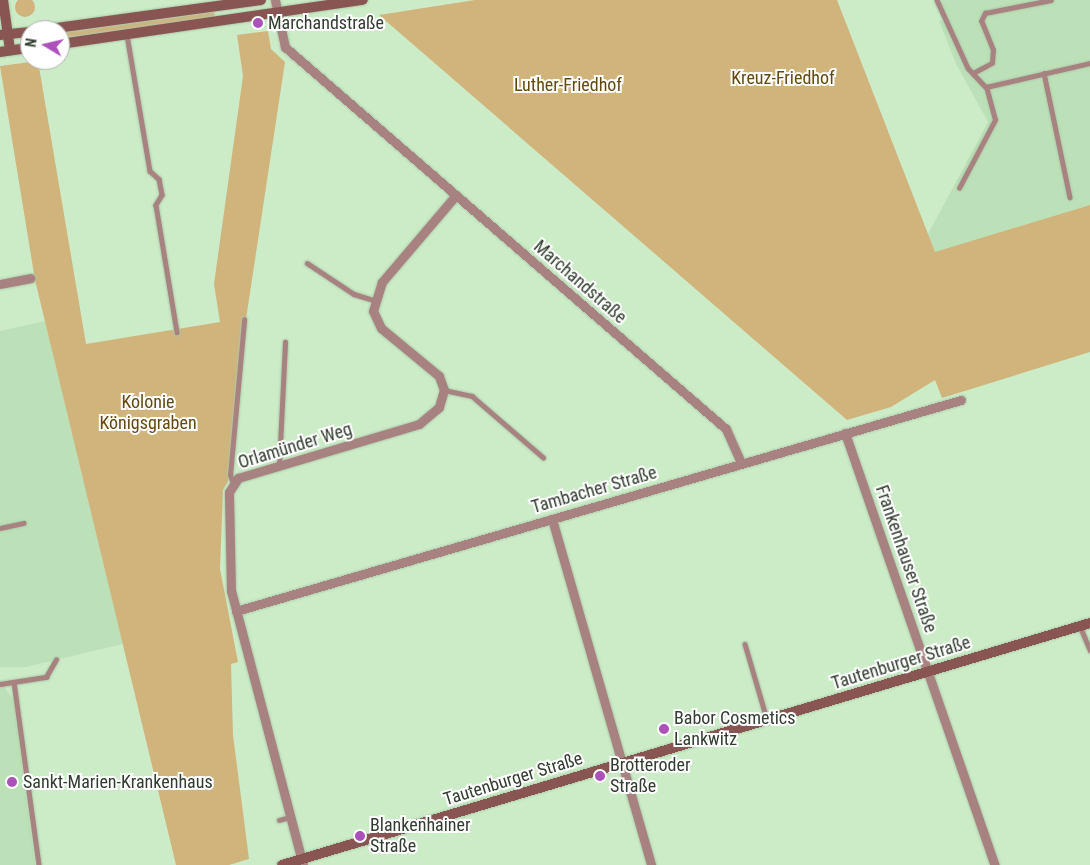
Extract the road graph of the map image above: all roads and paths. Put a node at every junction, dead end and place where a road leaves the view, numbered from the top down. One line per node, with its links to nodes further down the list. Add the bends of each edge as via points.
1 (3, 0): 11 (street)
2 (261, 0): 7 (street)
3 (274, 0): 8 (street, Marchandstraße)
4 (363, 0): 8 (street)
5 (936, 0): 17 (lane)
6 (1051, 0): 17 (lane, via 984,14 981,21 993,50 992,63)
7 (200, 4): 9 (street)
8 (276, 13): 12 (street); 21 (street, Marchandstraße, via 285,47)
9 (70, 25)
10 (20, 33): 11 (street)
11 (4, 34): 15 (street)
12 (127, 35): 13 (street); 28 (lane, via 150,172 159,178 162,195 156,205)
13 (70, 43)
14 (20, 49): 15 (street)
15 (5, 51)
16 (1090, 63): 18 (lane)
17 (972, 73): 19 (lane)
18 (1044, 74): 19 (lane); 22 (lane)
19 (986, 87): 20 (lane, via 994,120)
20 (959, 188)
21 (456, 195): 26 (street, via 382,282); 34 (street, Marchandstraße, via 726,429)
22 (1070, 197)
23 (307, 262): 26 (lane, via 354,294)
24 (30, 278): 25 (street)
25 (0, 284)
26 (374, 300): 30 (street, via 379,325 439,376)
27 (244, 320): 36 (lane)
28 (177, 332)
29 (285, 342): 35 (lane)
30 (444, 390): 33 (lane, via 472,396); 35 (street, Orlamünder Weg, via 439,407 424,422)
31 (961, 400): 32 (street, Tambacher Straße)
32 (845, 433): 34 (street, Tambacher Straße); 45 (street, Frankenhauser Straße)
33 (543, 457)
34 (741, 464): 37 (street, Tambacher Straße)
35 (282, 468): 36 (street, Orlamünder Weg)
36 (233, 484): 40 (street, Orlamünder Weg, via 228,559)
37 (552, 519): 40 (street, Tambacher Straße); 49 (street)
38 (23, 523): 39 (lane)
39 (0, 528)
40 (236, 611): 50 (street)
41 (1080, 626): 43 (lane); 45 (street, Tautenburger Straße)
42 (745, 644): 48 (lane)
43 (1090, 650)
44 (56, 660): 46 (lane, via 46,677)
45 (928, 672): 48 (street, Tautenburger Straße); 56 (street, Frankenhauser Straße)
46 (14, 682): 47 (lane); 53 (lane)
47 (0, 684)
48 (767, 720): 49 (street, Tautenburger Straße)
49 (622, 764): 52 (street, Tautenburger Straße); 55 (street)
50 (290, 817): 51 (lane); 52 (street)
51 (279, 820)
52 (302, 862): 54 (street, Tautenburger Straße)
53 (39, 865)
54 (282, 865)
55 (651, 865)
56 (995, 865)

